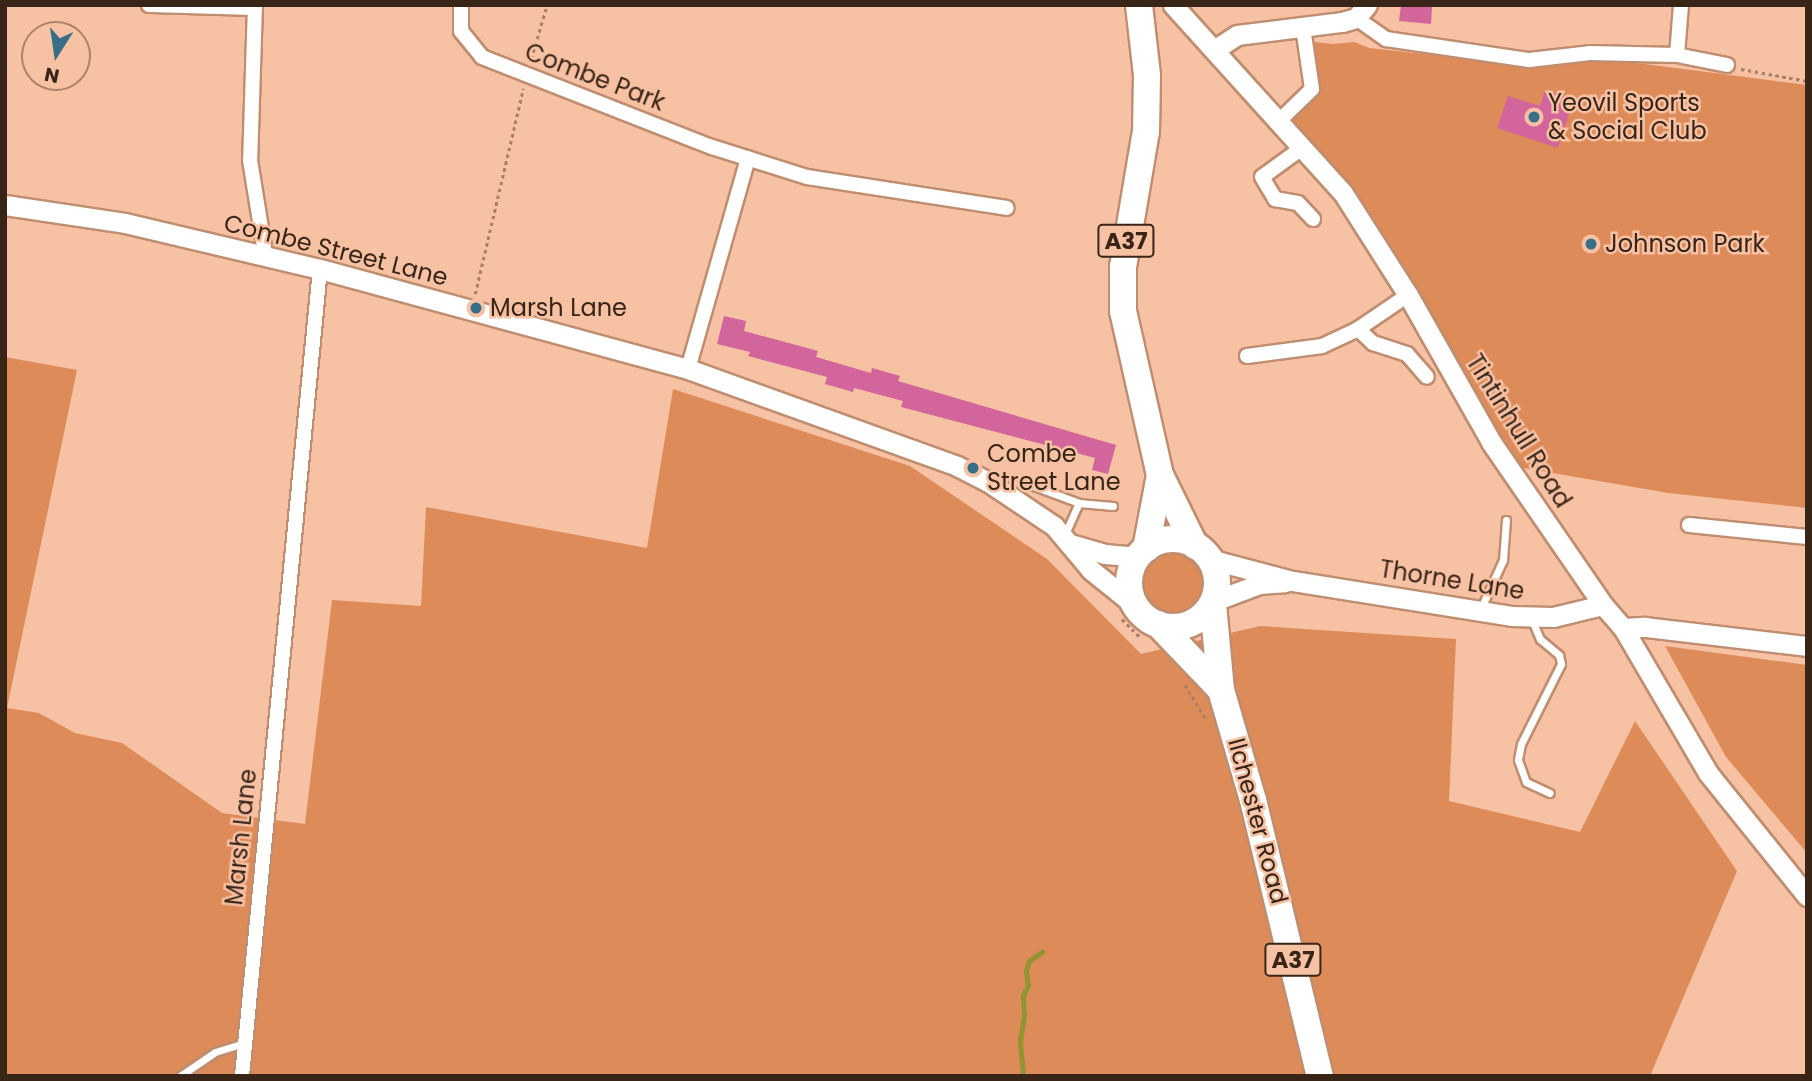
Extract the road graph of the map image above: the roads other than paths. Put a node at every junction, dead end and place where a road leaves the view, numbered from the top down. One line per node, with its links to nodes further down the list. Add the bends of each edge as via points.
1 (149, 5): 6 (street)
2 (461, 5): 14 (street, Combe Park, via 461,31 482,57)
3 (1139, 5): 25 (highway, A37, via 1147,75 1146,131 1122,290 1128,343)
4 (1174, 5): 9 (street, Tintinhull Road)
5 (1681, 5): 10 (street)
6 (255, 7): 18 (street, via 250,160 264,246)
7 (1362, 12): 8 (street); 10 (street, via 1386,38 1529,60 1590,52)
8 (1303, 27): 9 (street, via 1237,35); 12 (street, via 1312,89)
9 (1214, 50): 12 (street, Tintinhull Road)
10 (1676, 55): 11 (street)
11 (1727, 65)
12 (1278, 122): 13 (street, Tintinhull Road)
13 (1302, 148): 17 (street, via 1262,177 1275,199 1298,203); 20 (street, Tintinhull Road, via 1343,193)
14 (748, 158): 16 (street, Combe Park, via 807,177); 23 (street)
15 (5, 205): 18 (street, Combe Street Lane, via 125,223)
16 (1007, 208)
17 (1312, 219)
18 (261, 256): 19 (street, Combe Street Lane)
19 (320, 269): 23 (street, Combe Street Lane); 47 (street, Marsh Lane)
20 (1408, 295): 21 (street); 37 (street, Tintinhull Road, via 1491,442)
21 (1357, 329): 22 (street, via 1322,346); 24 (street, via 1373,343 1406,354)
22 (1247, 355)
23 (688, 369): 32 (street, Combe Street Lane, via 957,466 1014,497)
24 (1427, 377)
25 (1160, 475): 33 (highway, A37); 34 (highway, A37)
26 (1028, 484): 27 (lane)
27 (1079, 503): 28 (lane); 32 (lane)
28 (1113, 506)
29 (1506, 520): 39 (lane, via 1503,560)
30 (1689, 525): 31 (street)
31 (1807, 537)
32 (1067, 541): 34 (street, Combe Street Lane, via 1105,554); 38 (street, Combe Street Lane)
33 (1202, 552): 34 (highway, via 1173,539 1157,542); 35 (street, Thorne Lane); 36 (highway, A37, via 1216,576)
34 (1142, 553): 38 (highway, A37, via 1129,584)
35 (1293, 581): 36 (street, Thorne Lane, via 1259,584); 39 (street, Thorne Lane)
36 (1213, 603): 42 (highway, via 1193,622); 44 (highway, Ilchester Road / A37)
37 (1603, 605): 40 (street, Thorne Lane, via 1573,614); 41 (street, Tintinhull Road)
38 (1126, 610): 42 (highway, A37, via 1145,616)
39 (1480, 612): 40 (street, Thorne Lane)
40 (1531, 617): 45 (lane, via 1540,639 1559,655 1561,664 1521,744 1518,760 1526,782)
41 (1623, 628): 43 (street, via 1645,626); 46 (street, Tintinhull Road, via 1708,773)
42 (1152, 633): 44 (highway, Ilchester Road / A37)
43 (1807, 646)
44 (1221, 690): 50 (highway, Ilchester Road / A37, via 1253,800)
45 (1550, 793)
46 (1807, 896)
47 (245, 1043): 48 (lane, via 215,1052); 49 (street, Marsh Lane)
48 (180, 1076)
49 (242, 1076)
50 (1320, 1076)

